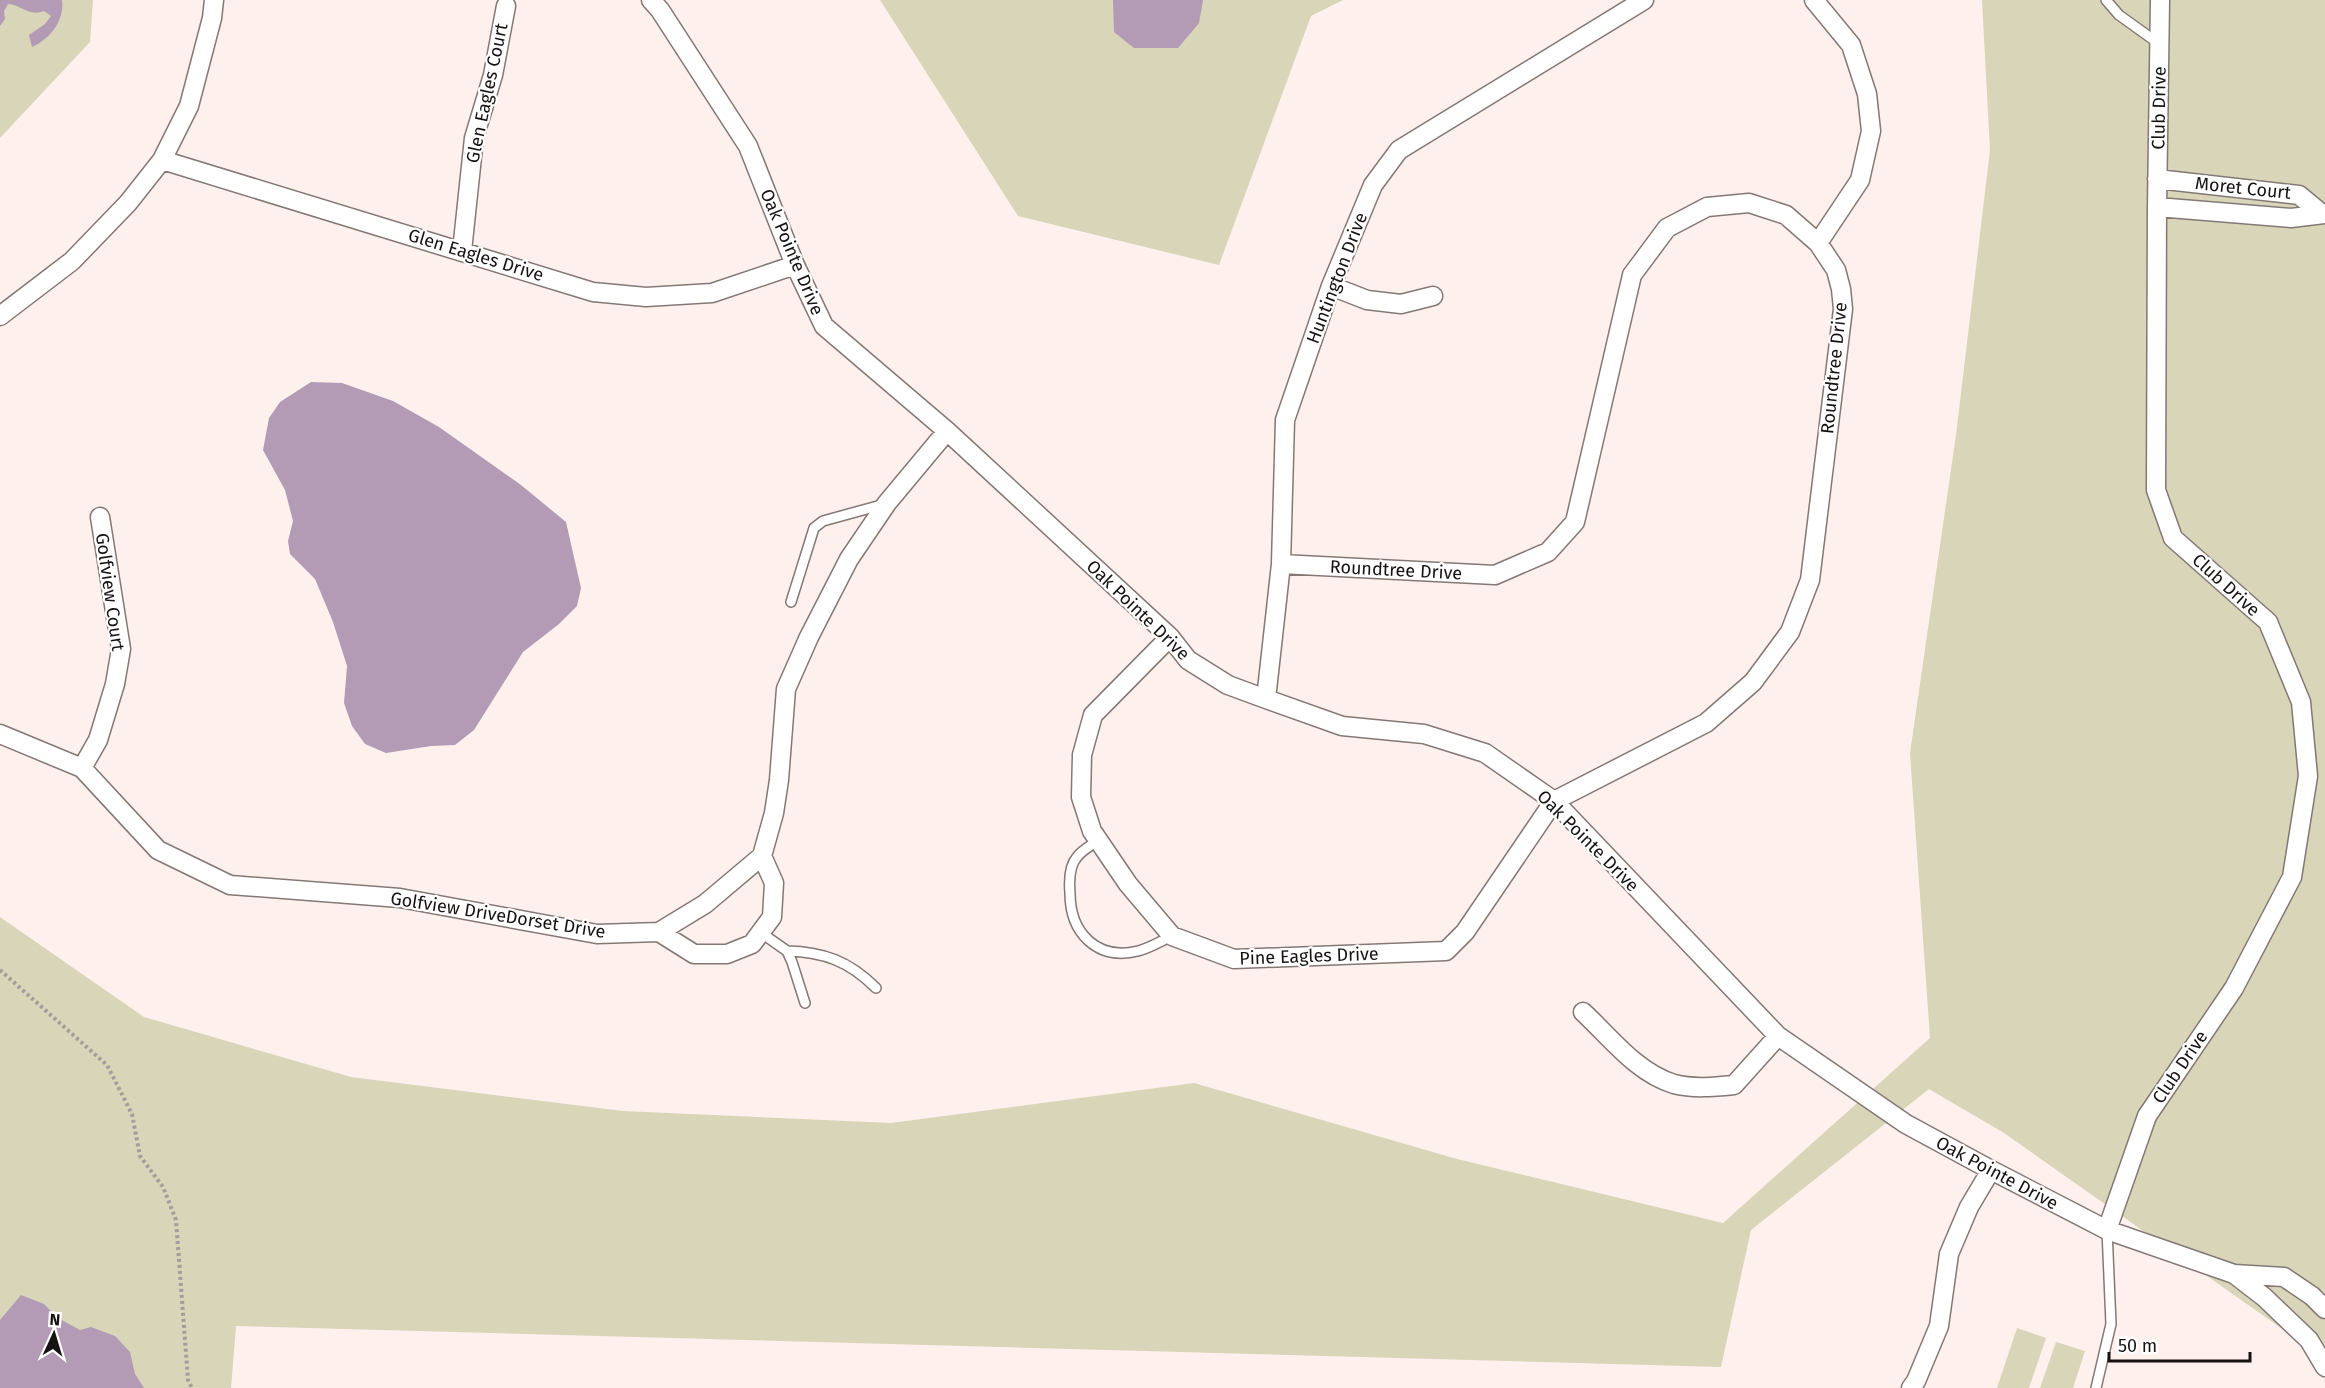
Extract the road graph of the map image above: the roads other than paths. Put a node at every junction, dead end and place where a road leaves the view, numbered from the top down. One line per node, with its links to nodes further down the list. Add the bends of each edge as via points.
1 (214, 0): 9 (street, via 189,106)
2 (651, 0): 15 (street, Oak Pointe Drive, via 748,146)
3 (1644, 0): 16 (street, Huntington Drive, via 1399,150 1373,184)
4 (1814, 0): 13 (street, via 1851,45 1867,94 1871,131 1860,180)
5 (2106, 0): 8 (lane, via 2119,15)
6 (2160, 0): 8 (street, Club Drive)
7 (506, 6): 14 (street, Glen Eagles Court, via 493,75 474,138)
8 (2160, 45): 10 (street, Club Drive)
9 (162, 160): 14 (street, Glen Eagles Drive); 18 (street, via 72,261)
10 (2157, 179): 11 (street, Club Drive); 12 (street, Moret Court, via 2299,195)
11 (2157, 207): 12 (street, Moret Court, via 2291,218); 40 (street, Club Drive, via 2156,490 2173,538 2268,622 2301,702 2308,776 2292,877 2234,988 2147,1116)
12 (2323, 214)
13 (1818, 243): 22 (street, Roundtree Drive, via 1785,215 1749,203 1707,207 1667,228 1632,274 1575,522 1548,552 1495,575); 28 (street, Roundtree Drive, via 1836,270 1843,309 1810,580 1790,632 1753,682 1706,723)
14 (462, 251): 15 (street, Glen Eagles Drive, via 593,292 646,297 712,293)
15 (795, 265): 19 (street, Oak Pointe Drive, via 824,327)
16 (1331, 286): 17 (street, via 1367,300 1401,304); 22 (street, Huntington Drive, via 1285,420)
17 (1433, 296)
18 (0, 316)
19 (947, 431): 20 (street); 24 (street, Oak Pointe Drive)
20 (887, 503): 23 (lane, via 823,521 814,528); 30 (street, via 849,559 786,689 779,780)
21 (100, 517): 27 (street, Golfview Court, via 121,649 98,740)
22 (1281, 564): 25 (street, Huntington Drive)
23 (791, 602)
24 (1170, 637): 25 (street, Oak Pointe Drive, via 1188,660 1228,685); 29 (street, Pine Eagles Drive, via 1093,715 1082,755 1081,797)
25 (1266, 699): 28 (street, Oak Pointe Drive, via 1342,726 1424,734 1485,753)
26 (0, 734): 27 (street, Golfview DriveDorset Drive)
27 (82, 768): 32 (street, Golfview DriveDorset Drive, via 158,850 230,885 400,898 597,934)
28 (1554, 801): 33 (street, Pine Eagles Drive, via 1465,932 1446,951 1234,959); 38 (street, Oak Pointe Drive)
29 (1099, 840): 33 (street, Pine Eagles Drive, via 1128,884); 33 (lane, via 1076,857 1070,872 1073,918 1084,938 1112,952 1136,951)
30 (762, 856): 31 (street, via 774,883 772,917); 32 (street, via 705,904)
31 (760, 932): 32 (street, via 752,944 727,954 694,954); 34 (lane)
32 (659, 933)
33 (1172, 936)
34 (787, 951): 35 (lane, via 835,959 852,967); 36 (lane)
35 (876, 988)
36 (805, 1003)
37 (1583, 1012): 38 (street, via 1646,1071 1674,1084 1697,1087 1734,1085)
38 (1778, 1036): 39 (street, Oak Pointe Drive, via 1906,1124)
39 (1990, 1170): 40 (street, Oak Pointe Drive); 45 (street, via 1949,1254 1939,1326)
40 (2107, 1230): 41 (street, Oak Pointe Drive); 46 (lane, via 2111,1324)
41 (2234, 1274): 42 (street, Oak Pointe Drive, via 2284,1277); 43 (street, Oak Pointe Drive)
42 (2325, 1309)
43 (2317, 1336): 44 (street, Oak Pointe Drive)
44 (2325, 1367)
45 (1911, 1388)
46 (2096, 1388)

